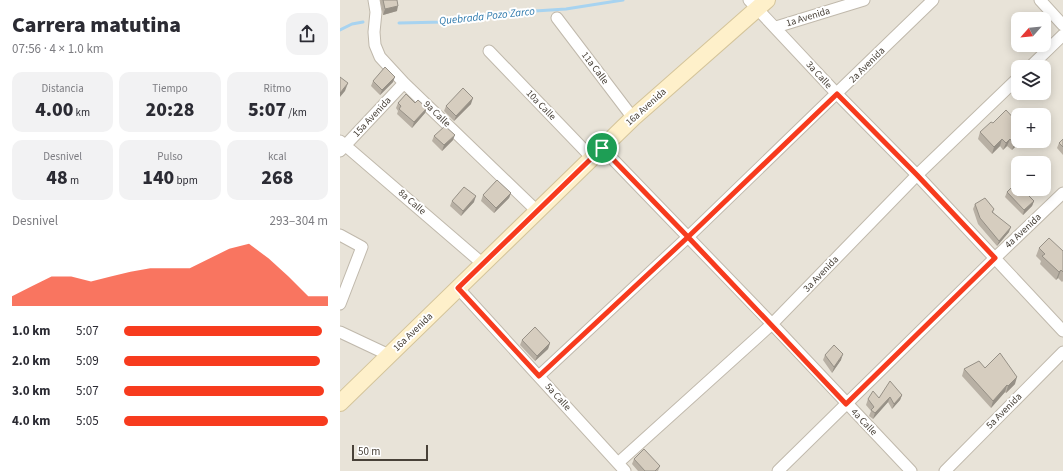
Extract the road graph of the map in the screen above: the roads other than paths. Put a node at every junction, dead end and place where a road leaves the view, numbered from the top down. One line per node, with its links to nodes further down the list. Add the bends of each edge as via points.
1 (374, 0): 12 (street, 9a Calle, via 375,45 380,56)
2 (864, 0): 8 (street, 1a Avenida)
3 (932, 0): 14 (street, 2a Avenida)
4 (1040, 0): 7 (street)
5 (758, 3): 8 (street, 3a Calle); 15 (street, 16a Avenida)
6 (557, 18): 15 (street, 11a Calle)
7 (1063, 26)
8 (776, 28): 14 (street, 3a Calle)
9 (1063, 35): 11 (street)
10 (489, 52): 17 (street, 10a Calle)
11 (1037, 60)
12 (404, 83): 16 (street, 15a Avenida); 20 (street, 9a Calle)
13 (1011, 85): 18 (street, 3a Avenida)
14 (837, 94): 18 (street, 3a Calle); 22 (street, 2a Avenida)
15 (633, 118): 17 (street, 16a Avenida)
16 (342, 146): 24 (street, 8a Calle, via 373,168)
17 (597, 153): 20 (street, 16a Avenida); 22 (street, 4a Calle)
18 (917, 175): 23 (street, 3a Calle); 27 (street, 3a Avenida)
19 (1063, 193): 23 (street, 4a Avenida)
20 (537, 211): 24 (street, 16a Avenida)
21 (340, 235): 26 (street, via 362,247)
22 (688, 237): 27 (street, 4a Calle); 32 (street, 2a Avenida)
23 (995, 258): 28 (street, 3a Calle); 34 (street, 4a Avenida)
24 (483, 264): 25 (street, 16a Avenida)
25 (458, 288): 31 (street, 16a Avenida); 32 (street, 5a Calle)
26 (340, 304)
27 (772, 324): 34 (street, 4a Calle); 35 (street, 3a Avenida)
28 (1063, 331)
29 (340, 332): 31 (street)
30 (1063, 352): 38 (street, 5a Avenida)
31 (390, 355): 33 (street, 16a Avenida)
32 (539, 376): 35 (street, 5a Calle)
33 (340, 403)
34 (846, 404): 36 (street, 4a Avenida); 37 (street, 4a Calle)
35 (621, 467)
36 (778, 471)
37 (911, 471)
38 (945, 471)

